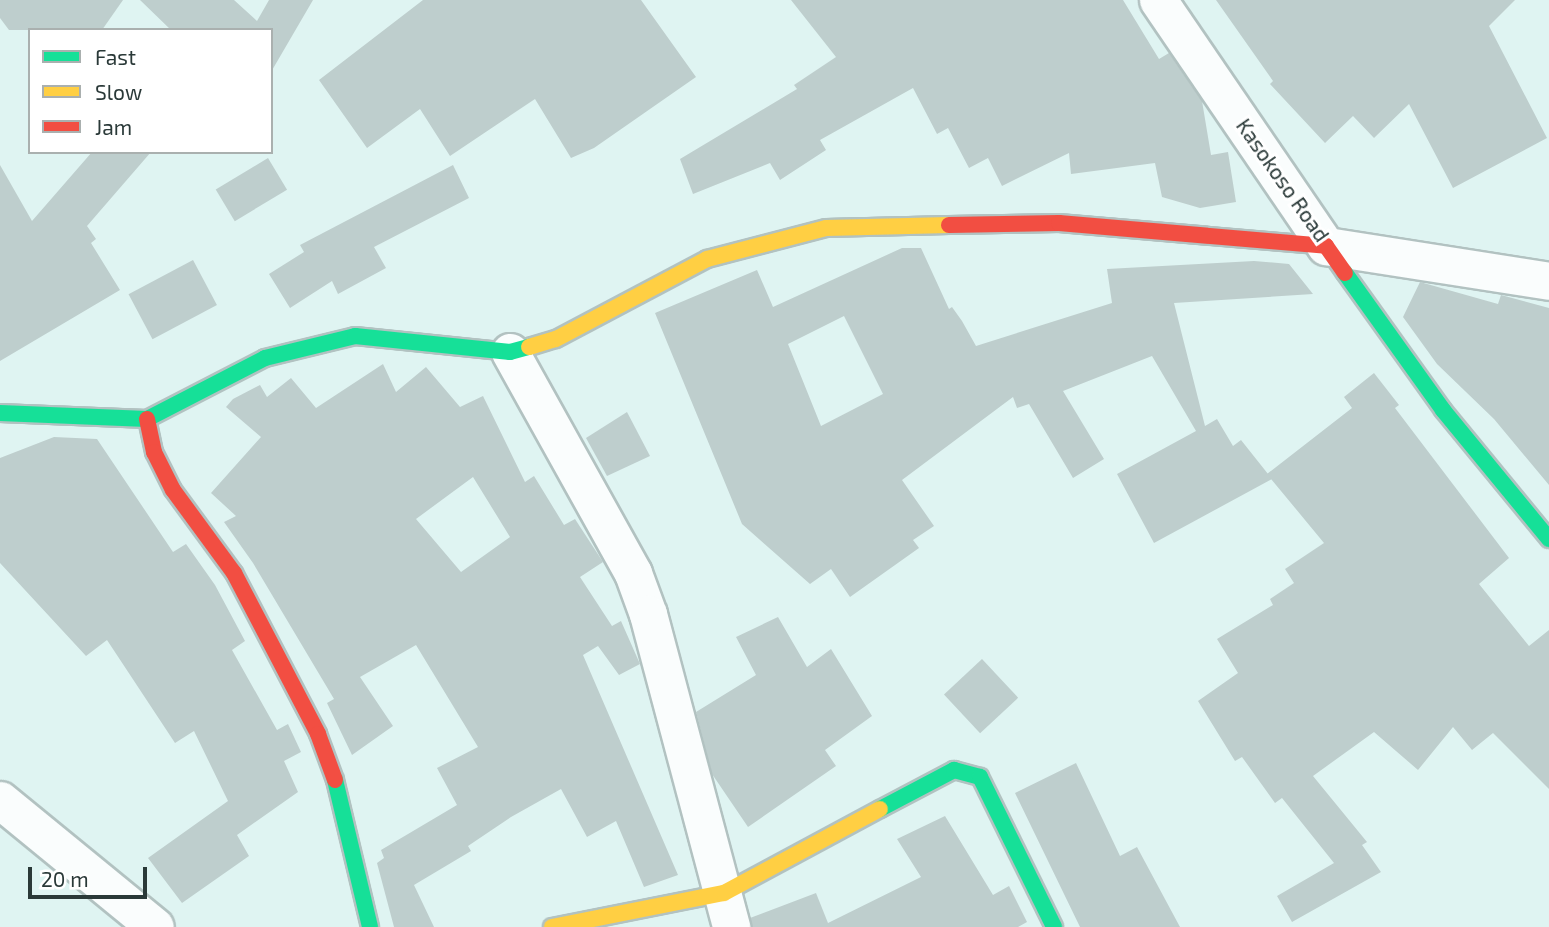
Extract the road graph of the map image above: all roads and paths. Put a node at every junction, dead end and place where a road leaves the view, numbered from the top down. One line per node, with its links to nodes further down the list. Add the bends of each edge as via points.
1 (1158, 0): 2 (street, Kasokoso Road)
2 (1326, 246): 3 (street, Kasokoso Road); 4 (street, via 1059,223 826,228 707,259 556,339); 7 (street, via 1428,389)
3 (1549, 281)
4 (510, 352): 6 (street, via 355,337 265,358); 9 (street, via 633,573)
5 (0, 413): 6 (street)
6 (147, 419): 11 (street, via 154,453 173,490 234,573 318,734 335,780)
7 (1549, 540)
8 (0, 800): 10 (street)
9 (728, 910): 12 (street); 13 (street, via 954,770 980,777)
10 (155, 927)
11 (370, 927)
12 (552, 927)
13 (1054, 927)

